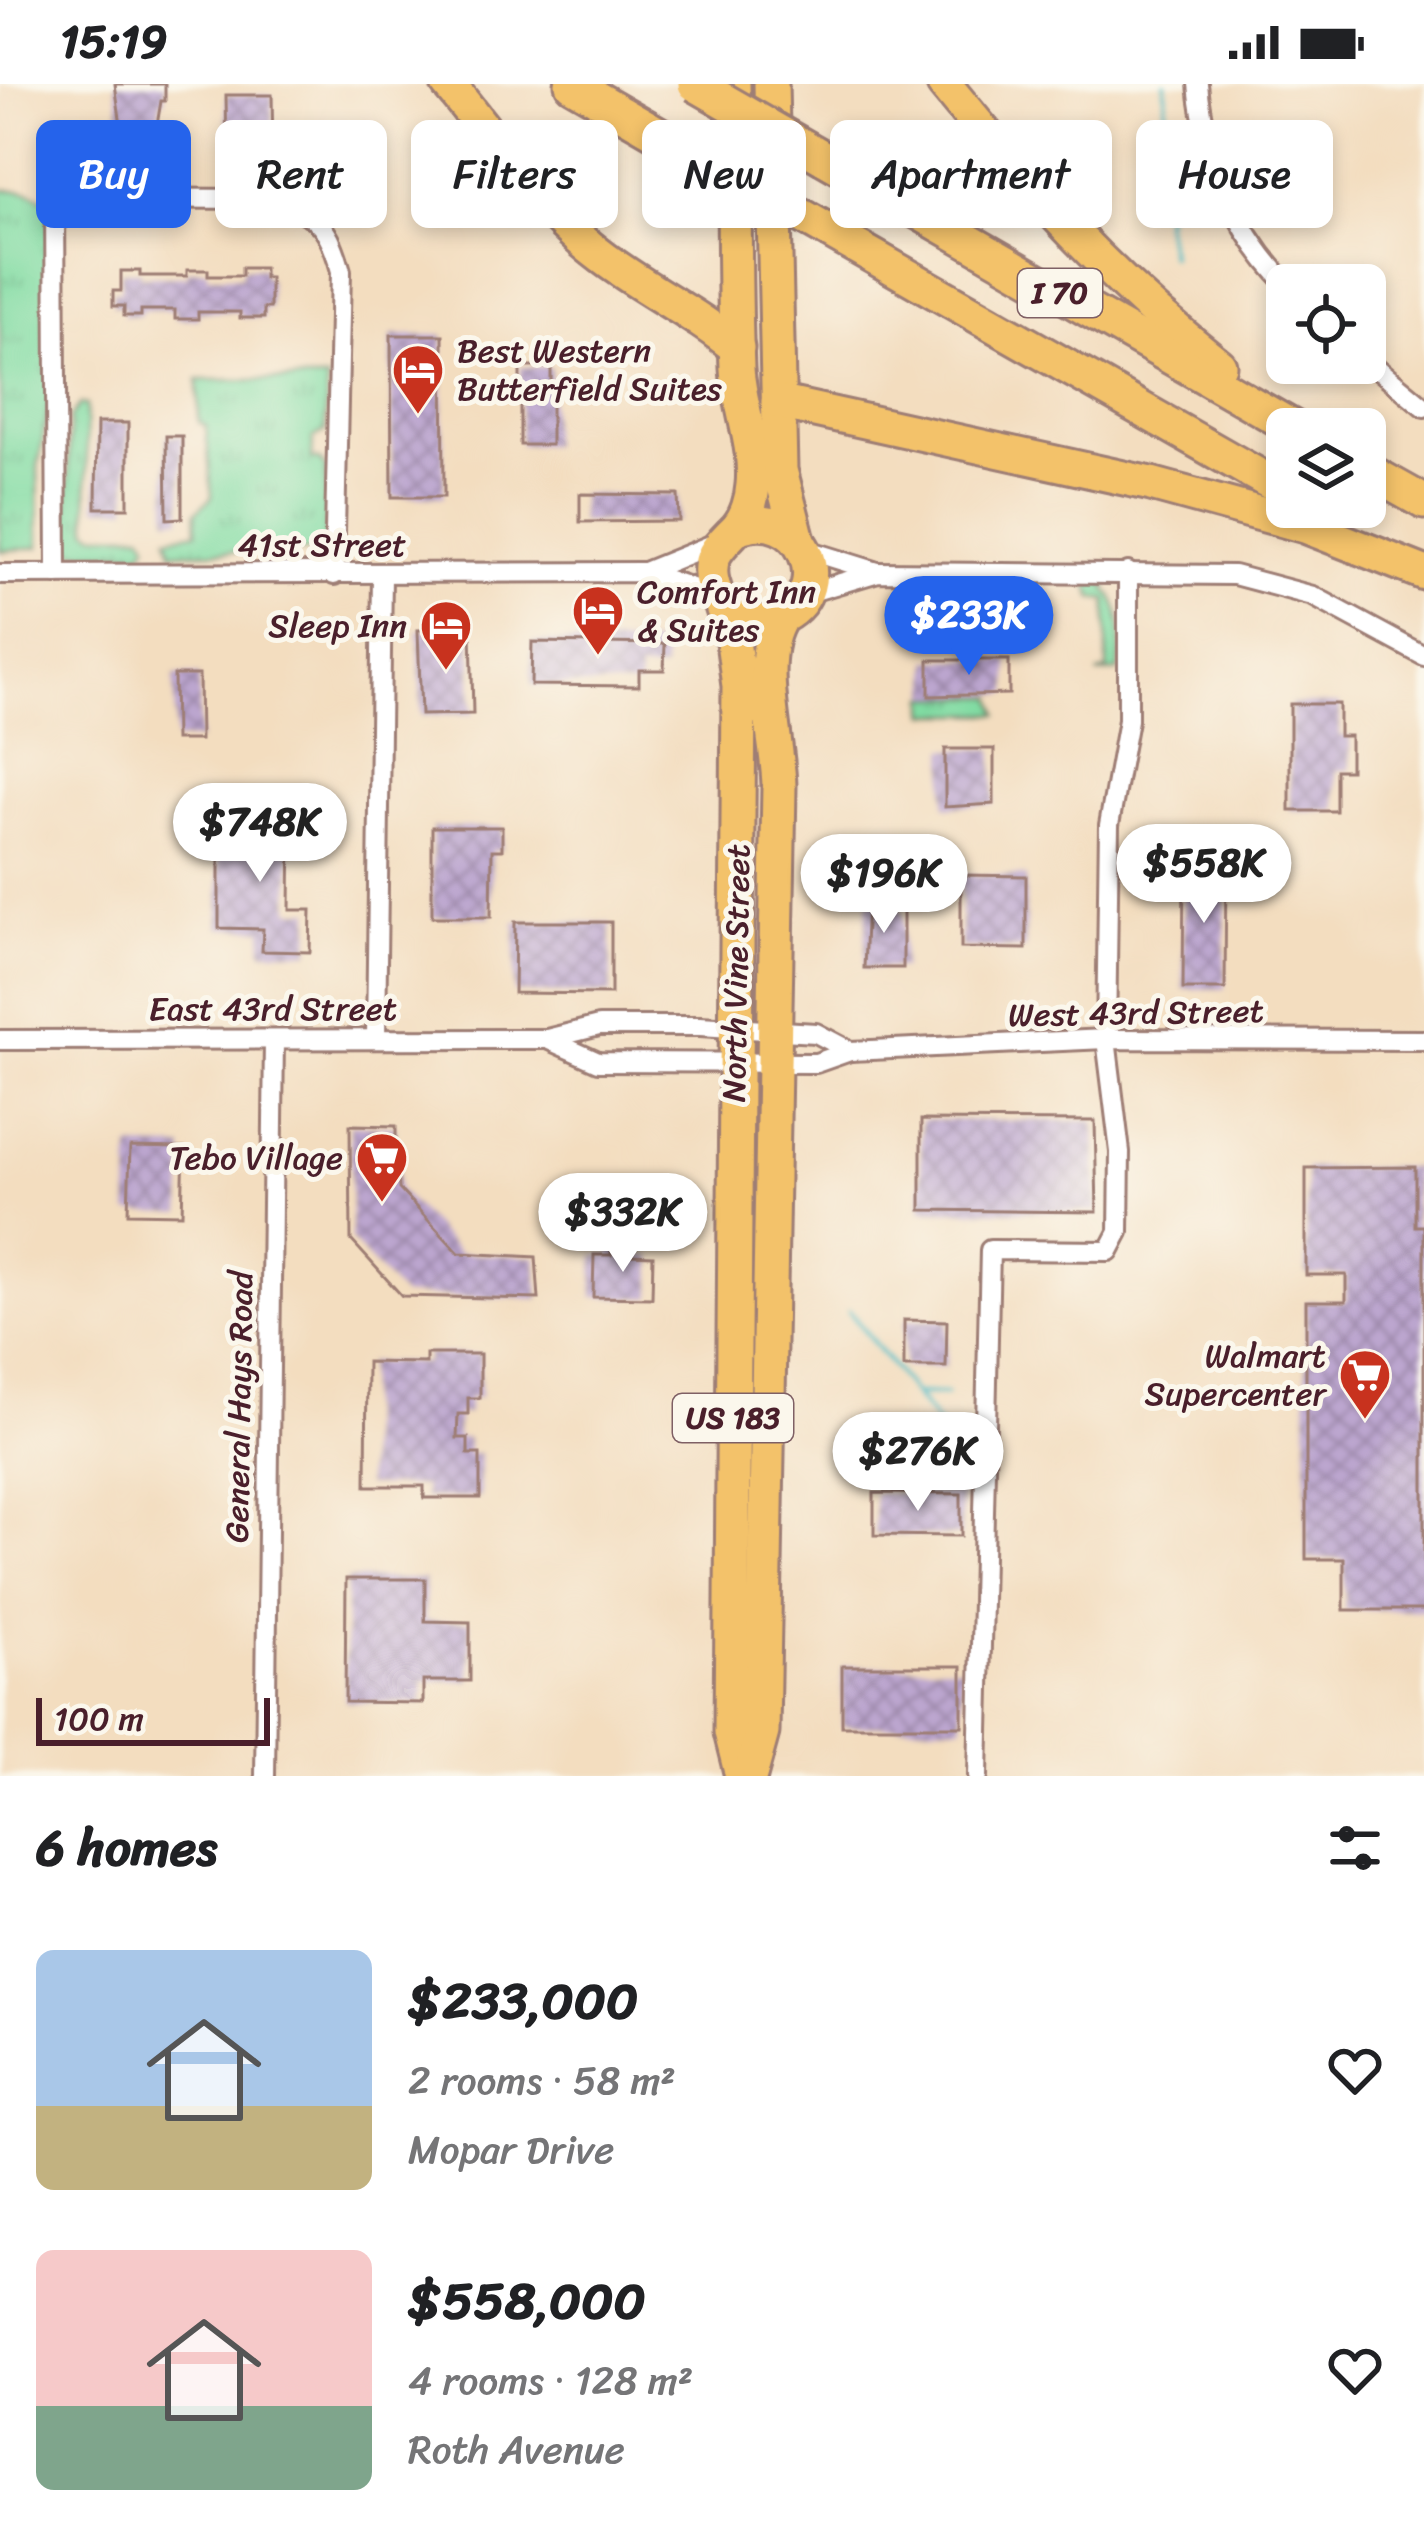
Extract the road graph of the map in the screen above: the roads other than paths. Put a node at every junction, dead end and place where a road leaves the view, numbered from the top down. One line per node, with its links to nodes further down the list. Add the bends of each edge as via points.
1 (448, 84): 9 (highway, via 594,251)
2 (572, 84): 15 (highway, I 70, bridge)
3 (695, 84): 14 (highway, I 70, bridge)
4 (734, 84): 9 (highway)
5 (771, 84): 11 (highway)
6 (944, 84): 13 (highway, via 1094,259)
7 (1198, 84): 8 (street, via 1228,203)
8 (1269, 264)
9 (736, 348): 19 (highway, via 754,473 747,511)
10 (1386, 375): 12 (street)
11 (778, 401): 20 (highway, via 780,470); 24 (highway, via 1151,484 1304,526)
12 (1424, 407)
13 (1272, 408)
14 (1266, 411)
15 (1266, 481)
16 (1386, 481): 17 (highway)
17 (1424, 502)
18 (1348, 528): 24 (highway)
19 (730, 534): 20 (highway, via 770,524); 21 (street, 41st Street); 29 (highway, via 712,561)
20 (801, 544): 22 (street); 30 (highway, via 809,579)
21 (644, 572): 28 (street, 41st Street); 29 (street, 41st Street)
22 (878, 572): 23 (street); 30 (street)
23 (1128, 572): 31 (street, via 1234,574 1272,584 1346,611); 34 (street, via 1129,704 1108,824)
24 (1424, 572)
25 (0, 574): 26 (street, 41st Street)
26 (57, 574): 27 (street, 41st Street); 27 (street, via 55,198 279,199 312,214 332,238 341,272)
27 (334, 574): 28 (street, 41st Street)
28 (382, 574): 32 (street)
29 (719, 599): 30 (highway, via 749,620); 38 (highway, North Vine Street / US 183, via 739,686)
30 (793, 605): 39 (highway, North Vine Street / US 183, via 774,628 768,654 779,786)
31 (1424, 656)
32 (376, 1039): 33 (street, East 43rd Street); 36 (street, East 43rd Street)
33 (547, 1039): 38 (street, East 43rd Street, via 598,1026); 38 (street, East 43rd Street, via 598,1061)
34 (1106, 1039): 37 (street, West 43rd Street); 40 (street, West 43rd Street); 43 (street, via 1120,1152 1119,1232 1108,1251 990,1250)
35 (0, 1040): 36 (street, East 43rd Street)
36 (274, 1040): 41 (street, General Hays Road)
37 (1424, 1040)
38 (734, 1044): 39 (street, East 43rd Street); 39 (street, East 43rd Street); 42 (highway, North Vine Street / US 183, via 731,1732)
39 (772, 1045): 40 (street, East 43rd Street, via 816,1063); 40 (street, East 43rd Street, via 816,1033); 42 (highway, North Vine Street / US 183, via 763,1732)
40 (850, 1052)
41 (265, 1776)
42 (746, 1776)
43 (978, 1776)

